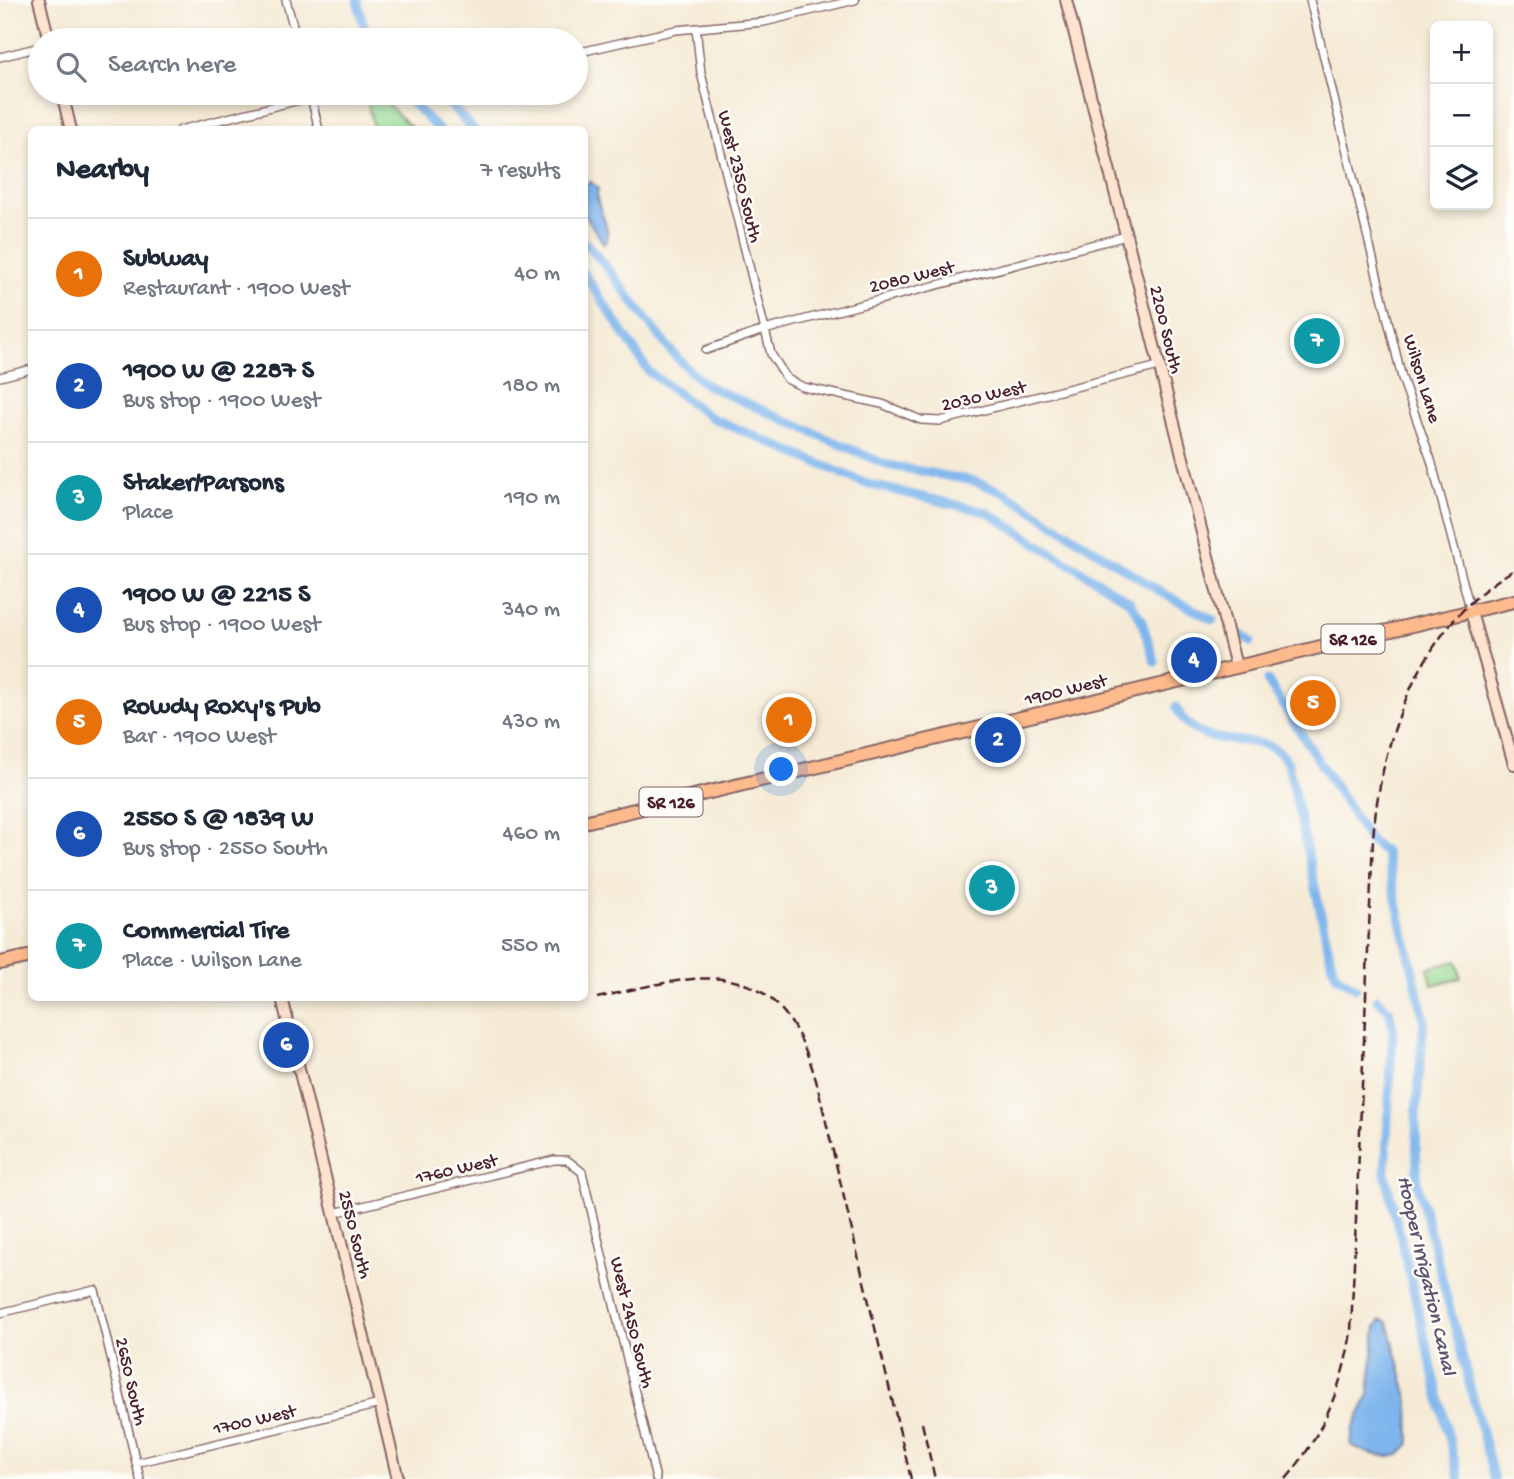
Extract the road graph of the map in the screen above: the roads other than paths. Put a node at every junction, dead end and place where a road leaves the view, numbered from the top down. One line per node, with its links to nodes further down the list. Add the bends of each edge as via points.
1 (39, 0): 6 (street)
2 (286, 0): 7 (street)
3 (855, 0): 8 (street, via 764,22)
4 (1066, 0): 18 (street, 2200 South)
5 (1310, 0): 25 (street, Wilson Lane, via 1399,365 1431,460)
6 (46, 28)
7 (294, 28)
8 (696, 28): 10 (street); 19 (street, West 2350 South, via 701,73)
9 (28, 50): 11 (street)
10 (588, 50)
11 (0, 57)
12 (65, 105): 15 (street)
13 (273, 105): 16 (street)
14 (313, 105): 17 (street)
15 (70, 126)
16 (195, 126)
17 (318, 126)
18 (1126, 236): 19 (street, 2080 West); 21 (street, 2200 South)
19 (764, 330): 20 (street, 2080 West); 21 (street, 2030 West, via 771,354 787,379 803,387 882,404 921,421 964,417)
20 (706, 350)
21 (1159, 366): 26 (street, 2200 South)
22 (28, 370): 23 (street)
23 (0, 377)
24 (1514, 601): 25 (main road, 1900 West / SR 126)
25 (1471, 612): 26 (main road, 1900 West / SR 126); 27 (street, Wilson Lane)
26 (1236, 666): 28 (main road, 1900 West / SR 126)
27 (1514, 764)
28 (588, 821)
29 (28, 957): 30 (main road)
30 (0, 963)
31 (283, 1001): 33 (street, 2550 South)
32 (582, 1172): 33 (street, 1760 West, via 568,1160 554,1160); 39 (street, West 2450 South)
33 (334, 1213): 35 (street, 2550 South)
34 (0, 1313): 36 (street, 2650 South, via 96,1290)
35 (380, 1404): 36 (street, 1700 West); 38 (street, 2550 South)
36 (136, 1463): 37 (street, 2650 South)
37 (140, 1479)
38 (398, 1479)
39 (656, 1479)

